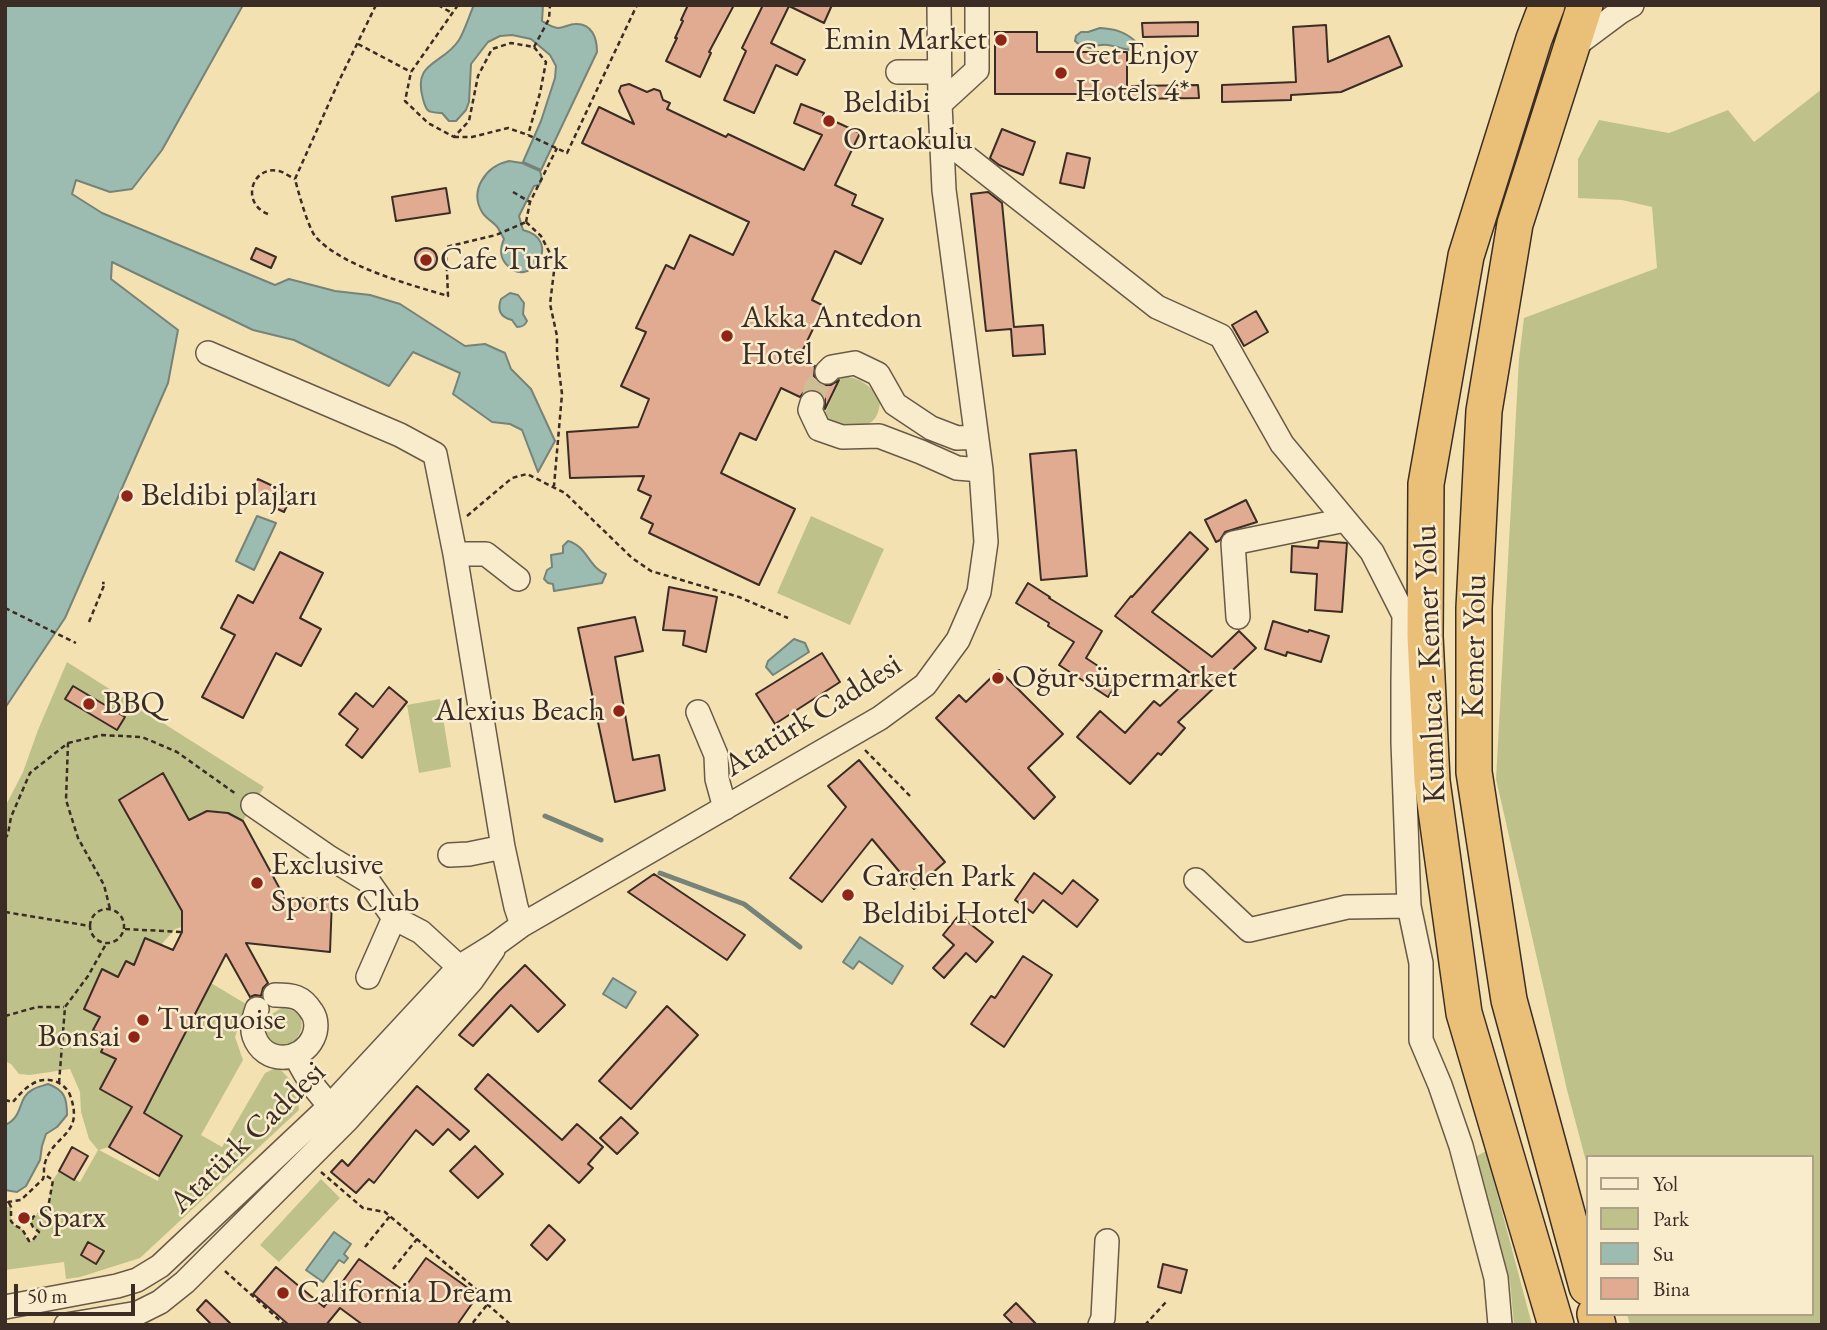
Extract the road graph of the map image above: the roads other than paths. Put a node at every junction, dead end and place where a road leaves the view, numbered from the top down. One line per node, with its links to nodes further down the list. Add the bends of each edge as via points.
1 (939, 5): 8 (street, Atatürk Caddesi)
2 (977, 5): 9 (street, via 977,70)
3 (1547, 5): 20 (highway, Kumluca - Kemer Yolu, via 1466,256 1426,484)
4 (1585, 5): 6 (highway, Kemer Yolu)
5 (1632, 5): 6 (street)
6 (1573, 47): 36 (highway, Kemer Yolu, via 1515,224 1484,411 1474,608 1474,772 1509,1000)
7 (898, 72): 8 (street)
8 (939, 72): 9 (street, Atatürk Caddesi)
9 (940, 104): 10 (street, Atatürk Caddesi)
10 (942, 138): 14 (street, Atatürk Caddesi, via 944,190); 16 (street, via 1157,307 1221,336 1282,444)
11 (208, 353): 17 (street, via 435,454)
12 (827, 372): 14 (street, via 855,363 878,374 895,404 931,428 957,438)
13 (812, 403): 15 (street, via 810,410 819,429 842,437 879,436 957,468)
14 (976, 436): 15 (street, Atatürk Caddesi)
15 (981, 470): 24 (street, Atatürk Caddesi, via 986,542 979,592 958,640 925,685 880,718)
16 (1345, 520): 19 (street, via 1233,543); 21 (street, via 1372,552 1404,615)
17 (455, 554): 18 (street, via 486,554); 25 (street)
18 (518, 579)
19 (1238, 617)
20 (1425, 636): 21 (street); 41 (highway, Kumluca - Kemer Yolu, via 1432,781 1464,1013)
21 (1403, 681): 28 (street)
22 (698, 712): 24 (street, via 716,755)
23 (253, 805): 29 (street, via 368,881)
24 (725, 808): 30 (street, Atatürk Caddesi)
25 (503, 846): 26 (street); 30 (street)
26 (450, 855)
27 (1196, 880): 28 (street, via 1249,930 1347,907)
28 (1409, 906): 40 (street, via 1421,963 1421,1040 1461,1146 1496,1278)
29 (394, 918): 31 (street, via 421,932); 32 (street)
30 (522, 925): 31 (street, Atatürk Caddesi)
31 (466, 973): 34 (street, Atatürk Caddesi)
32 (368, 977)
33 (296, 1056): 33 (street, via 273,1056 254,1036 253,1022 266,1002 291,995 306,1002 315,1016 316,1032 309,1046); 34 (street, via 306,1077)
34 (339, 1113): 37 (street, Atatürk Caddesi, via 160,1266 137,1280); 38 (street, Atatürk Caddesi, via 185,1282 160,1302 138,1313)
35 (1107, 1241): 39 (street)
36 (1586, 1283)
37 (5, 1307)
38 (66, 1325)
39 (1100, 1325)
40 (1500, 1325)
41 (1556, 1325)

